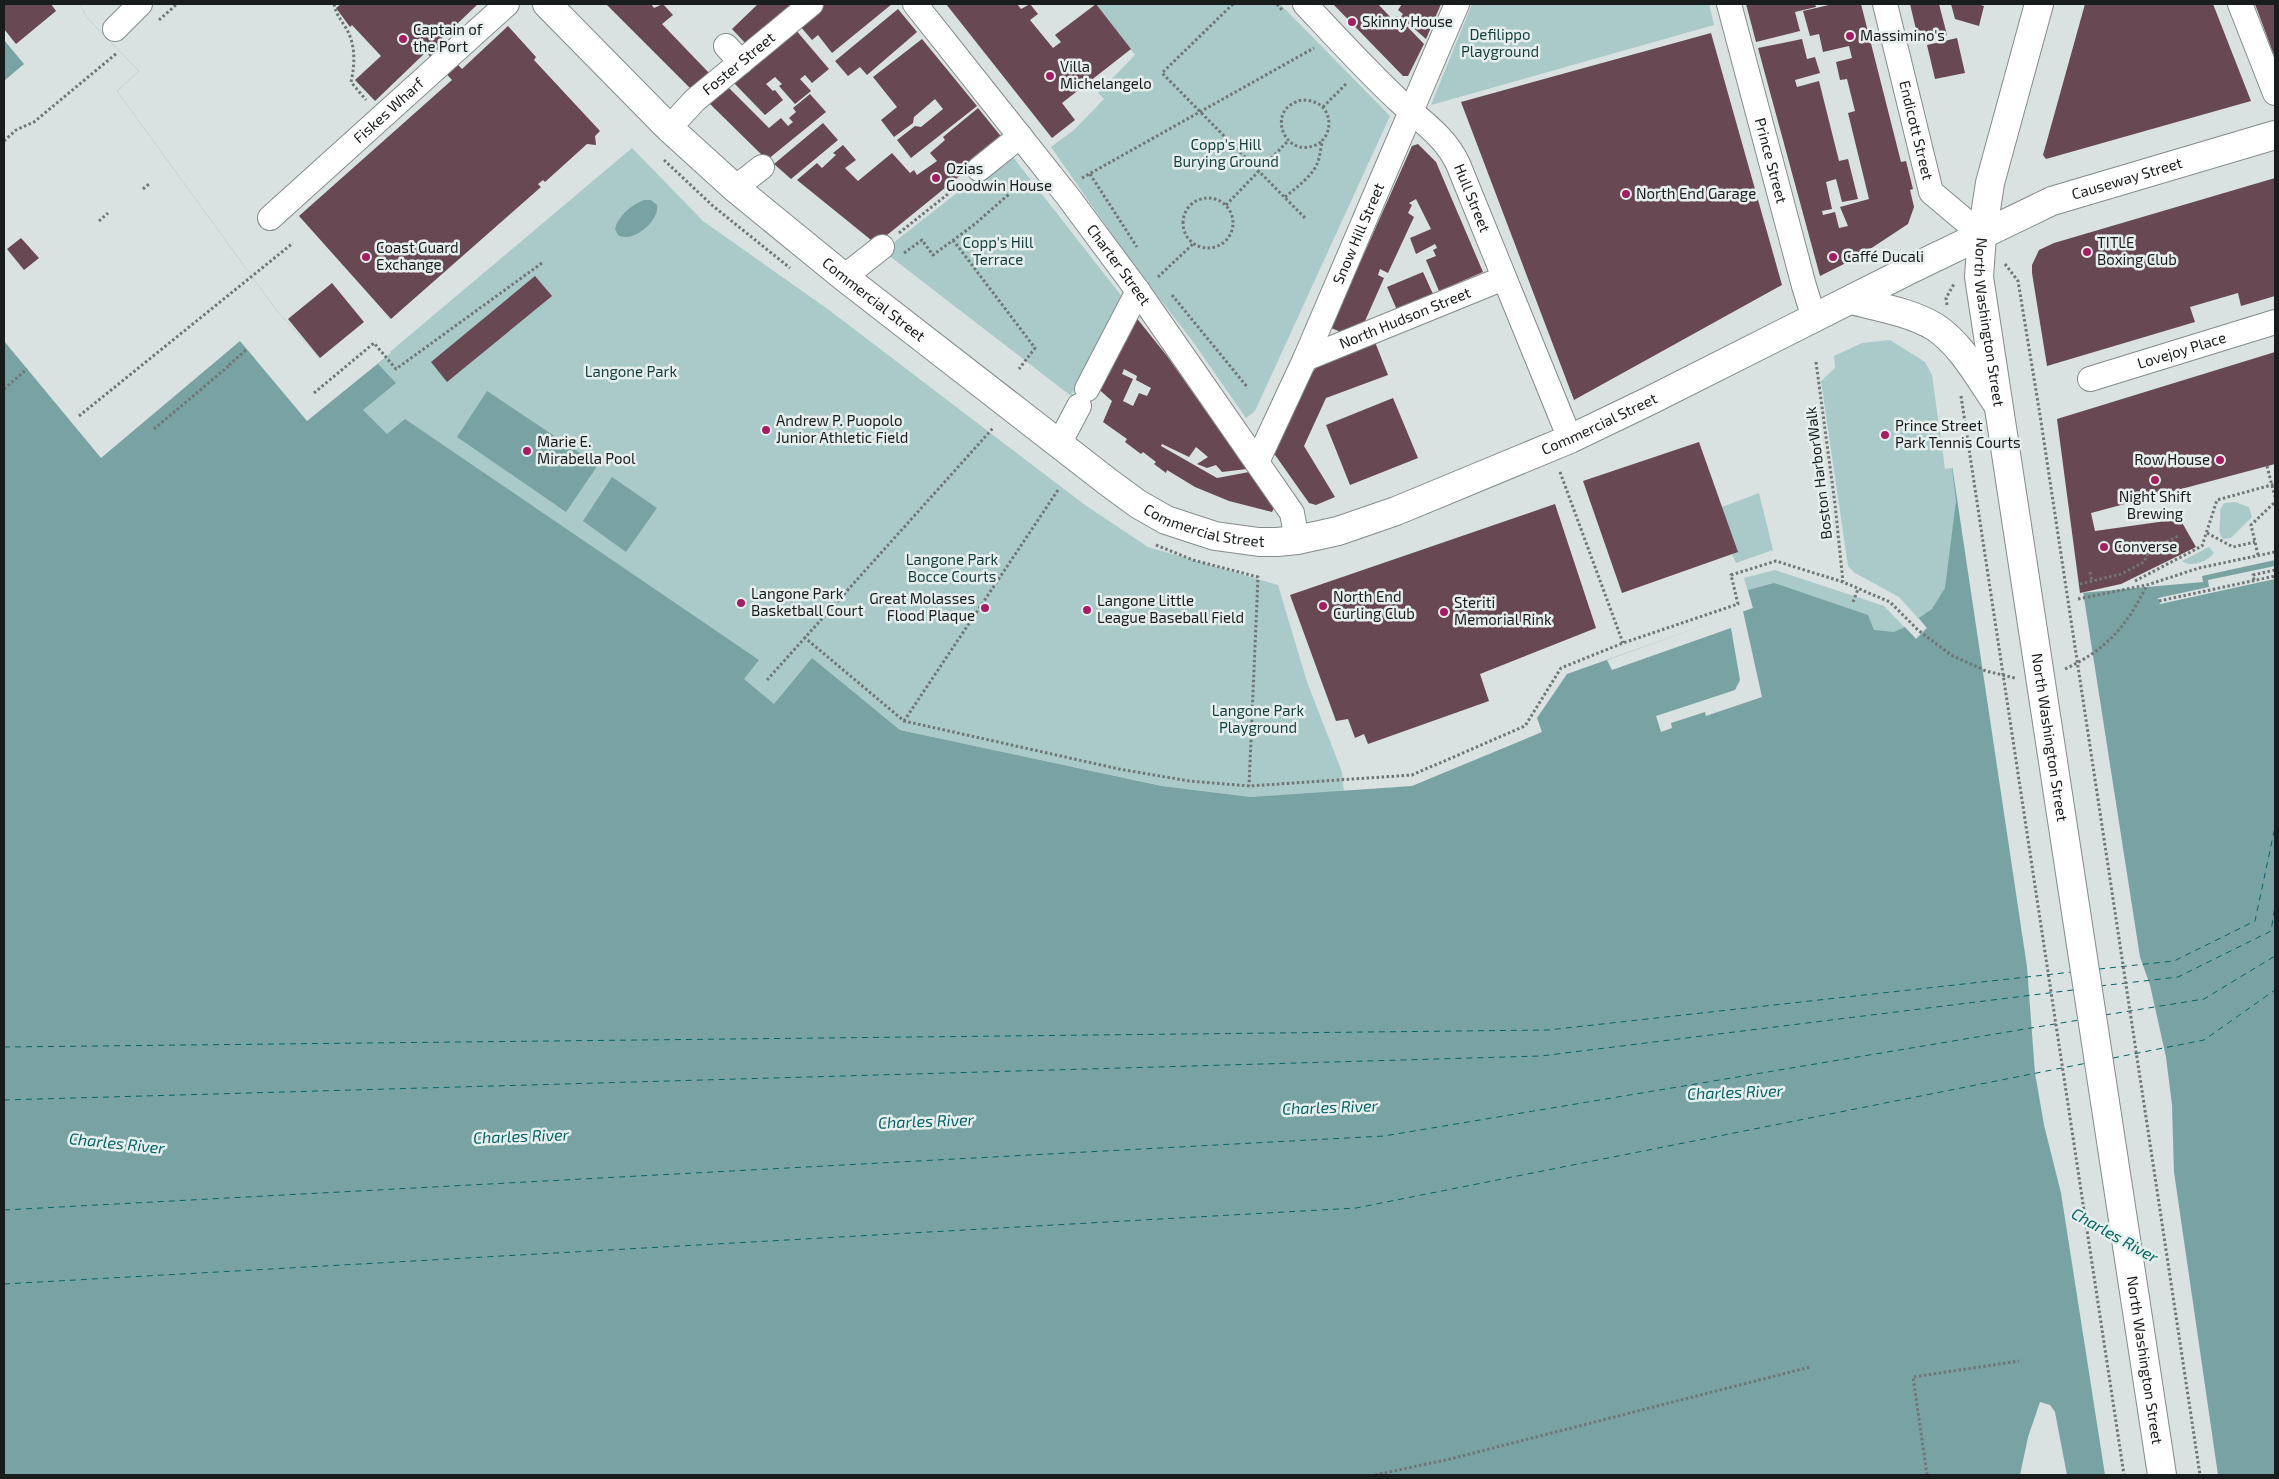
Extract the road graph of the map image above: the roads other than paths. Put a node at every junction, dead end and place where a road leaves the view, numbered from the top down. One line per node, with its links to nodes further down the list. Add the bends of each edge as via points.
1 (140, 4): 12 (street)
2 (507, 4): 21 (street, Fiskes Wharf)
3 (547, 4): 15 (main road, Commercial Street)
4 (811, 4): 15 (street, Foster Street, via 734,54)
5 (915, 4): 17 (street, Charter Street)
6 (1305, 4): 14 (street, Hull Street, via 1398,100)
7 (1457, 4): 14 (street, Snow Hill Street)
8 (1729, 4): 28 (street, Prince Street)
9 (1885, 4): 22 (street, Endicott Street, via 1931,192)
10 (2039, 4): 22 (main road, North Washington Street, via 1991,178)
11 (2240, 4): 13 (street)
12 (119, 40)
13 (2275, 93)
14 (1412, 110): 25 (street, Hull Street, via 1453,153); 30 (street, Snow Hill Street)
15 (669, 128): 20 (main road, Commercial Street)
16 (2275, 135): 22 (main road, Causeway Street, via 2052,201)
17 (1020, 136): 19 (street); 26 (street, Charter Street)
18 (762, 167): 20 (street)
19 (979, 169)
20 (735, 188): 24 (main road, Commercial Street)
21 (270, 218)
22 (1982, 235): 27 (main road, Commercial Street); 32 (main road, North Washington Street, via 1980,281)
23 (882, 247): 24 (street)
24 (844, 277): 34 (main road, Commercial Street)
25 (1504, 278): 30 (street, North Hudson Street); 33 (street, Hull Street)
26 (1138, 291): 34 (street); 35 (street, Charter Street)
27 (1850, 300): 28 (main road, Commercial Street); 32 (main road, via 1906,315 1935,327 1953,343)
28 (1814, 318): 33 (main road, Commercial Street)
29 (2275, 322): 31 (street, Lovejoy Place)
30 (1305, 360): 35 (street, Snow Hill Street)
31 (2090, 379)
32 (2001, 415): 37 (main road, North Washington Street)
33 (1570, 438): 36 (main road, Commercial Street, via 1396,512)
34 (1059, 444): 36 (main road, Commercial Street, via 1138,504 1166,520 1215,536 1260,542)
35 (1257, 462): 36 (street, Charter Street, via 1292,513)
36 (1297, 540)
37 (2162, 1475)

